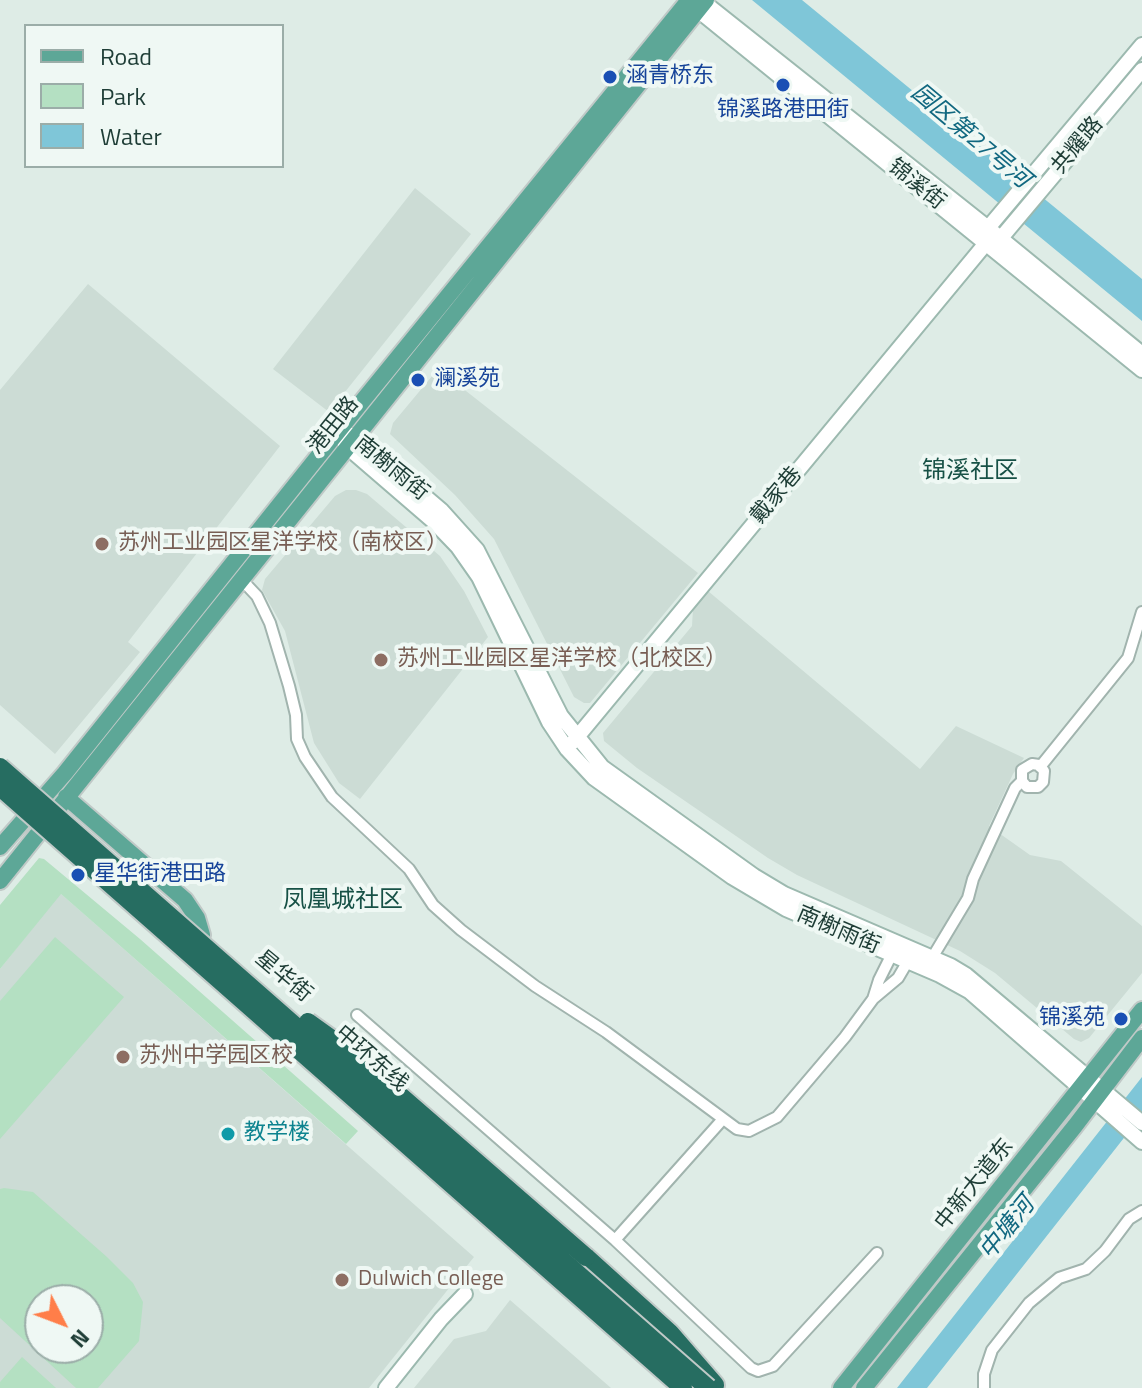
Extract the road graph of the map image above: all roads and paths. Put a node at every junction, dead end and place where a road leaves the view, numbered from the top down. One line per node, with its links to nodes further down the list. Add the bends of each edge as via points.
1 (699, 2): 4 (main road, 锦溪街); 7 (main road, 港田路)
2 (1142, 45): 4 (main road, 共耀路, via 1004,209)
3 (1142, 70): 4 (main road, 共耀路, via 1016,220)
4 (992, 236): 5 (main road, 锦溪街); 6 (main road, 锦溪街); 10 (main road, 戴家巷)
5 (1142, 354)
6 (1142, 370)
7 (346, 438): 8 (main road, 港田路); 10 (main road, 南榭雨街, via 458,547 479,577 549,722); 16 (main road, 港田路)
8 (241, 579): 18 (main road, 港田路); 33 (street, via 257,596 270,623 296,715 297,739 332,797 409,869 433,905 461,930)
9 (1142, 612): 13 (street, via 1128,658)
10 (572, 743): 23 (main road, 南榭雨街, via 606,788 732,877 786,909); 24 (main road, 南榭雨街, via 754,876 828,915)
11 (0, 758): 16 (main road)
12 (0, 767): 26 (highway, 中环东线, bridge)
13 (1040, 767): 14 (street, via 1025,767); 14 (street, via 1045,775 1041,785 1030,788)
14 (1022, 781): 24 (street, via 968,898)
15 (0, 787): 42 (highway, 中环东线, bridge)
16 (44, 797): 18 (main road); 19 (main road, 港田路)
17 (0, 798): 19 (main road)
18 (62, 803): 20 (main road, 港田路); 39 (main road, 星华街, via 185,900 202,935)
19 (24, 820): 20 (main road); 21 (main road, 港田路)
20 (39, 832): 22 (main road, 港田路); 41 (main road)
21 (3, 835)
22 (0, 881)
23 (892, 954): 25 (main road, 南榭雨街); 27 (street)
24 (932, 958): 31 (main road, 南榭雨街, via 983,987)
25 (908, 961): 27 (street, via 898,978); 31 (main road, 南榭雨街, via 969,991)
26 (224, 962): 39 (highway, 中环东线, bridge); 39 (highway, bridge, via 350,1052 670,1333)
27 (873, 999): 33 (street, via 777,1117 749,1131)
28 (1142, 1010): 31 (main road, 中新大道东)
29 (357, 1015): 36 (street)
30 (1142, 1038): 32 (main road, 中新大道东)
31 (1085, 1082): 32 (main road, 南榭雨街); 43 (main road, 中新大道东)
32 (1099, 1094): 34 (main road, 南榭雨街); 44 (main road, 中新大道东)
33 (723, 1119): 36 (street)
34 (1138, 1129)
35 (1142, 1211): 45 (street, via 1086,1269 1059,1278 1029,1303 992,1350)
36 (615, 1240): 37 (street, via 758,1371 773,1366)
37 (877, 1253)
38 (465, 1294): 40 (main road)
39 (714, 1387)
40 (386, 1388)
41 (671, 1388)
42 (683, 1388)
43 (841, 1388)
44 (864, 1388)
45 (984, 1388)

